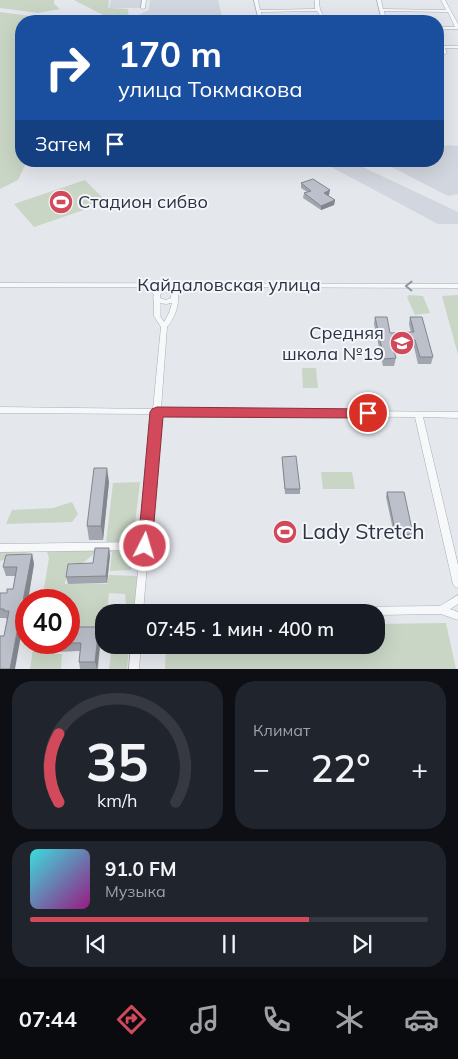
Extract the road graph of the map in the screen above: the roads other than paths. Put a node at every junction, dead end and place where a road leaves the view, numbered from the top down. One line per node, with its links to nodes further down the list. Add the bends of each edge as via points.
1 (144, 0): 6 (street)
2 (256, 0): 9 (street)
3 (317, 0): 7 (street)
4 (379, 0): 8 (street)
5 (443, 0): 10 (street)
6 (143, 8)
7 (317, 10): 9 (street); 12 (street)
8 (382, 10): 10 (street); 13 (street)
9 (259, 11): 11 (street)
10 (449, 11): 15 (street)
11 (260, 15)
12 (319, 15)
13 (383, 15)
14 (444, 28): 15 (street)
15 (457, 28): 16 (street)
16 (458, 34)
17 (458, 46): 18 (street)
18 (444, 47)
19 (0, 285): 20 (street, Кайдаловская улица)
20 (157, 286): 21 (street, Кайдаловская улица); 23 (street)
21 (173, 286): 22 (street, Кайдаловская улица, one-way to 21); 24 (street)
22 (458, 286)
23 (156, 296): 24 (street, via 168,290); 24 (street, via 167,302); 25 (street, via 157,316)
24 (175, 296): 25 (street, via 172,318)
25 (164, 327): 27 (street)
26 (0, 410): 27 (street)
27 (157, 412): 28 (street); 30 (street)
28 (418, 414): 29 (street); 32 (street)
29 (458, 415)
30 (145, 546): 31 (street); 34 (street)
31 (0, 548)
32 (458, 584)
33 (458, 599): 35 (street)
34 (140, 604)
35 (441, 610): 36 (street); 37 (street)
36 (385, 611)
37 (458, 616)
38 (135, 654): 39 (street)
39 (134, 669)

